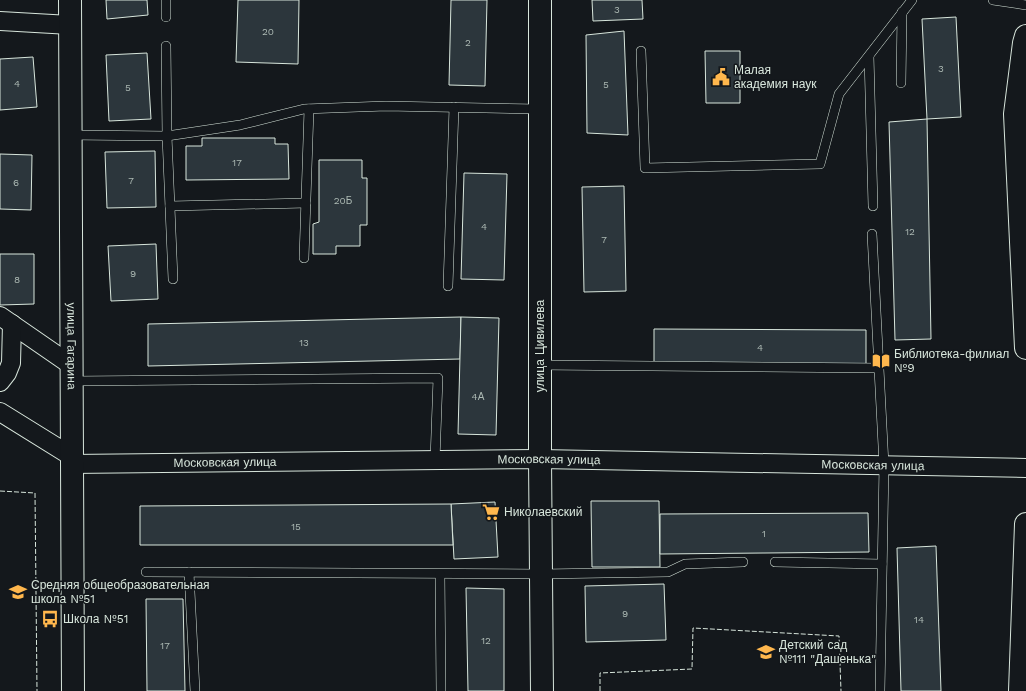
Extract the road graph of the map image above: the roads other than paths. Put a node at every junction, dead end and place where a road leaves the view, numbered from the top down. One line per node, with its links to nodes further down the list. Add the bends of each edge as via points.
1 (70, 0): 10 (street, улица Гагарина)
2 (166, 0): 8 (lane)
3 (540, 0): 18 (street, улица Цивилева)
4 (912, 0): 7 (lane)
5 (993, 0): 6 (lane)
6 (1026, 5)
7 (902, 12): 14 (lane); 15 (lane)
8 (166, 17)
9 (0, 21): 10 (street)
10 (70, 25): 19 (street, улица Гагарина)
11 (1026, 36): 29 (street, via 1015,114)
12 (166, 46): 20 (lane)
13 (641, 51): 14 (lane, via 645,168 820,164 839,94)
14 (869, 56): 23 (lane)
15 (901, 84)
16 (454, 107): 17 (lane); 18 (lane); 27 (lane)
17 (309, 108): 20 (lane, via 240,125); 21 (lane)
18 (539, 109): 30 (street, улица Цивилева)
19 (71, 134): 20 (lane); 32 (street, улица Гагарина)
20 (167, 136): 22 (lane)
21 (306, 203): 22 (lane); 25 (lane)
22 (170, 206): 26 (lane)
23 (873, 206)
24 (872, 234): 31 (lane)
25 (304, 258)
26 (174, 279)
27 (448, 286)
28 (6, 320): 32 (street); 33 (street, via 11,363 7,374)
29 (1026, 348)
30 (540, 365): 31 (lane); 35 (street, улица Цивилева)
31 (879, 368): 38 (lane)
32 (69, 376): 36 (street, улица Гагарина); 37 (lane, via 438,378)
33 (0, 382)
34 (0, 412): 36 (street)
35 (540, 459): 37 (street, Московская улица); 38 (street, Московская улица); 47 (street, улица Цивилева)
36 (71, 460): 37 (street, Московская улица); 48 (street, улица Гагарина)
37 (435, 460)
38 (884, 465): 39 (street, Московская улица); 43 (lane)
39 (1026, 468)
40 (1026, 524): 53 (street)
41 (743, 562): 47 (lane, via 685,564 668,572)
42 (775, 562): 43 (lane)
43 (882, 564): 52 (lane)
44 (146, 572): 45 (lane)
45 (189, 572): 46 (lane); 49 (lane)
46 (440, 574): 47 (lane); 50 (lane)
47 (541, 574): 51 (street, улица Цивилева)
48 (73, 691)
49 (195, 691)
50 (441, 691)
51 (542, 691)
52 (880, 691)
53 (1020, 691)

